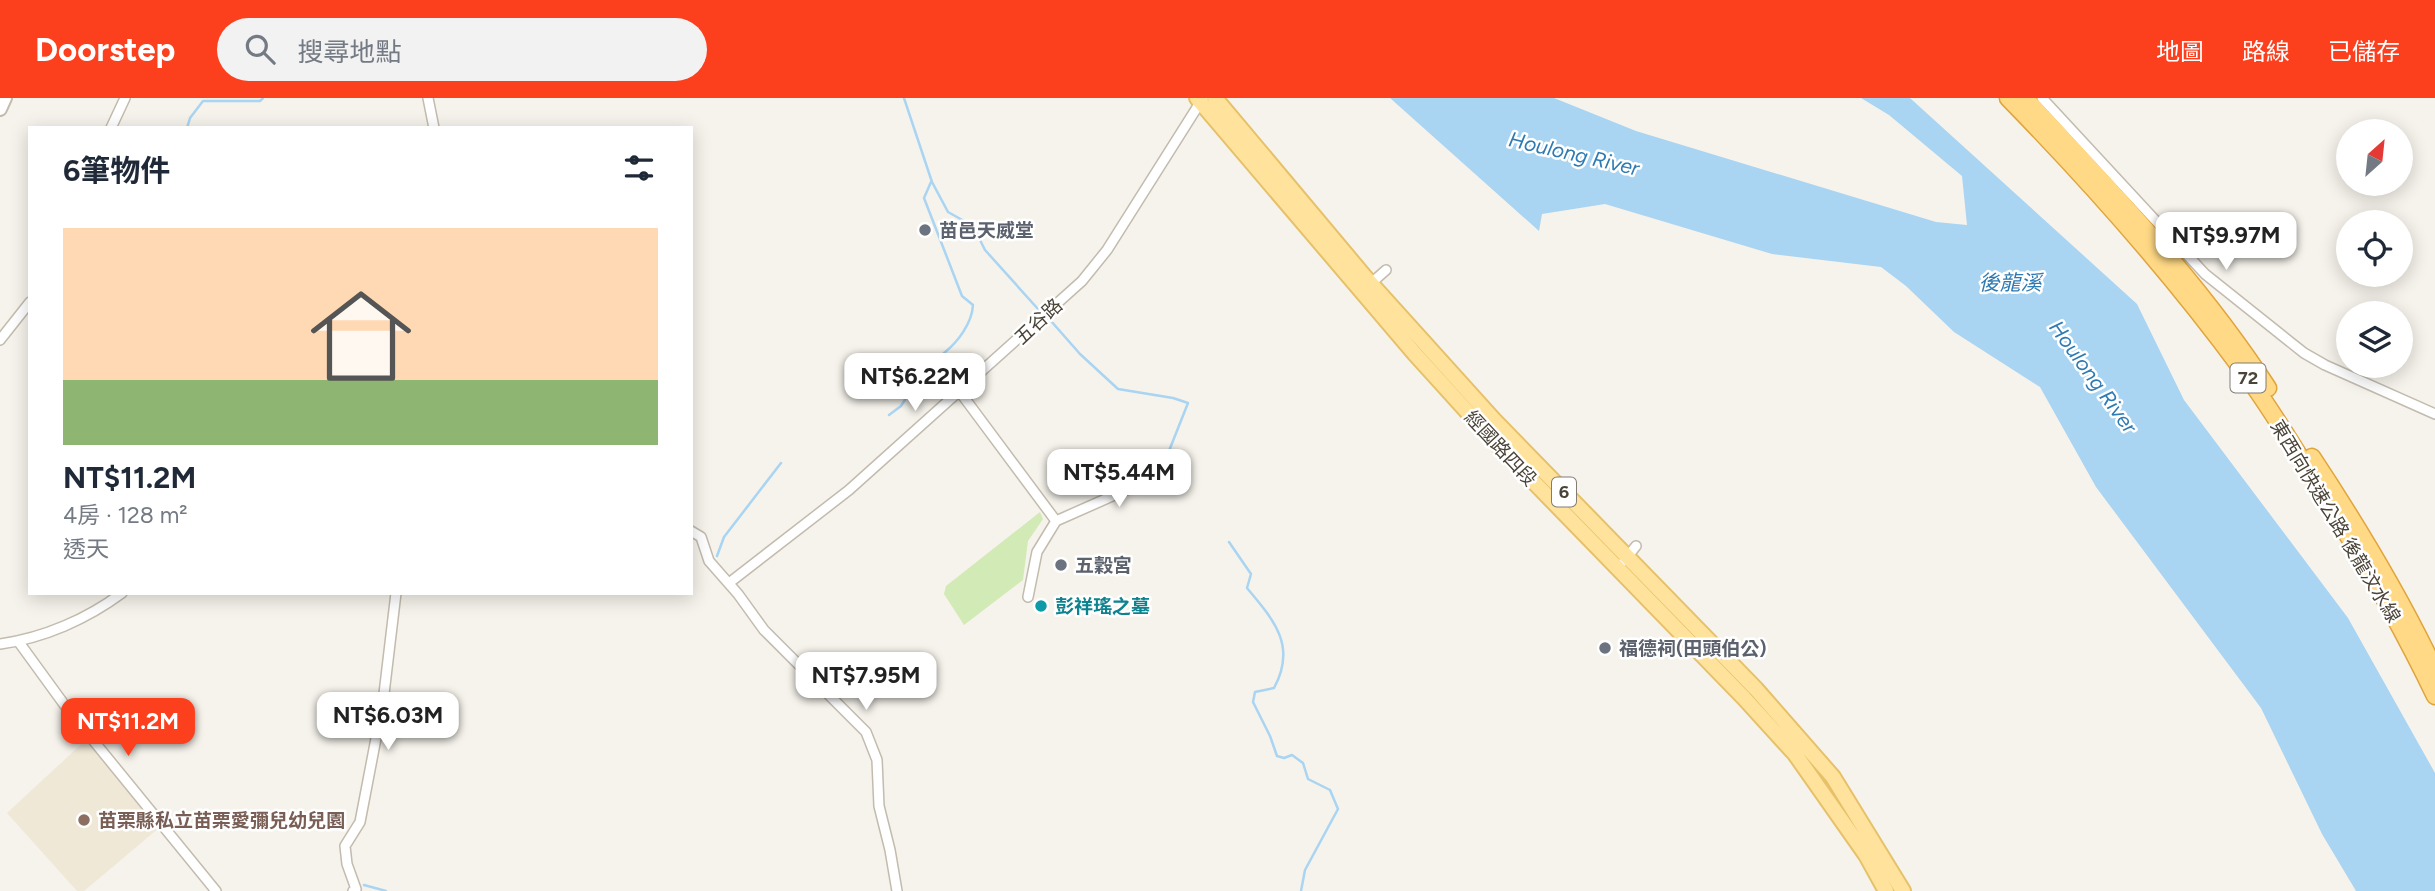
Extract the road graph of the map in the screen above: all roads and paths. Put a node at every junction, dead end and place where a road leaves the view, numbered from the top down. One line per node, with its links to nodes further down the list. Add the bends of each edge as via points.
1 (5, 98): 8 (street)
2 (125, 98): 9 (street)
3 (428, 98): 10 (street)
4 (2008, 98): 29 (highway, 東西向快速公路 後龍汶水線 / 72, via 2147,249 2245,374 2362,557)
5 (2025, 98): 28 (highway, 東西向快速公路 後龍汶水線 / 72, via 2155,240 2222,322 2336,492)
6 (2042, 98): 17 (street, via 2204,274 2305,353)
7 (1204, 99): 12 (main road, 經國路四段 / 6); 16 (street, 五谷路, via 1107,250 1082,281)
8 (0, 109)
9 (112, 126)
10 (435, 126)
11 (1386, 270): 12 (street)
12 (1366, 288): 21 (main road, 經國路四段 / 6, via 1491,438)
13 (28, 304): 14 (street)
14 (4, 330): 15 (street)
15 (0, 340)
16 (960, 392): 19 (street); 22 (street, 五谷路, via 849,490)
17 (2435, 414)
18 (1171, 470): 19 (street)
19 (1056, 522): 25 (street, via 1037,552)
20 (693, 532): 22 (street, via 701,537 709,561)
21 (1627, 557): 33 (main road, 經國路四段 / 6, via 1795,754); 34 (main road, 經國路四段 / 6, via 1756,689 1833,777)
22 (729, 583): 32 (street, via 764,630 866,732 877,760 879,806)
23 (119, 595): 26 (street, via 52,631)
24 (396, 595): 31 (street, via 383,702 360,822 345,846)
25 (1028, 597)
26 (18, 641): 27 (street); 30 (street)
27 (0, 644)
28 (2435, 670)
29 (2435, 696)
30 (216, 891)
31 (353, 891)
32 (897, 891)
33 (1886, 891)
34 (1903, 891)

